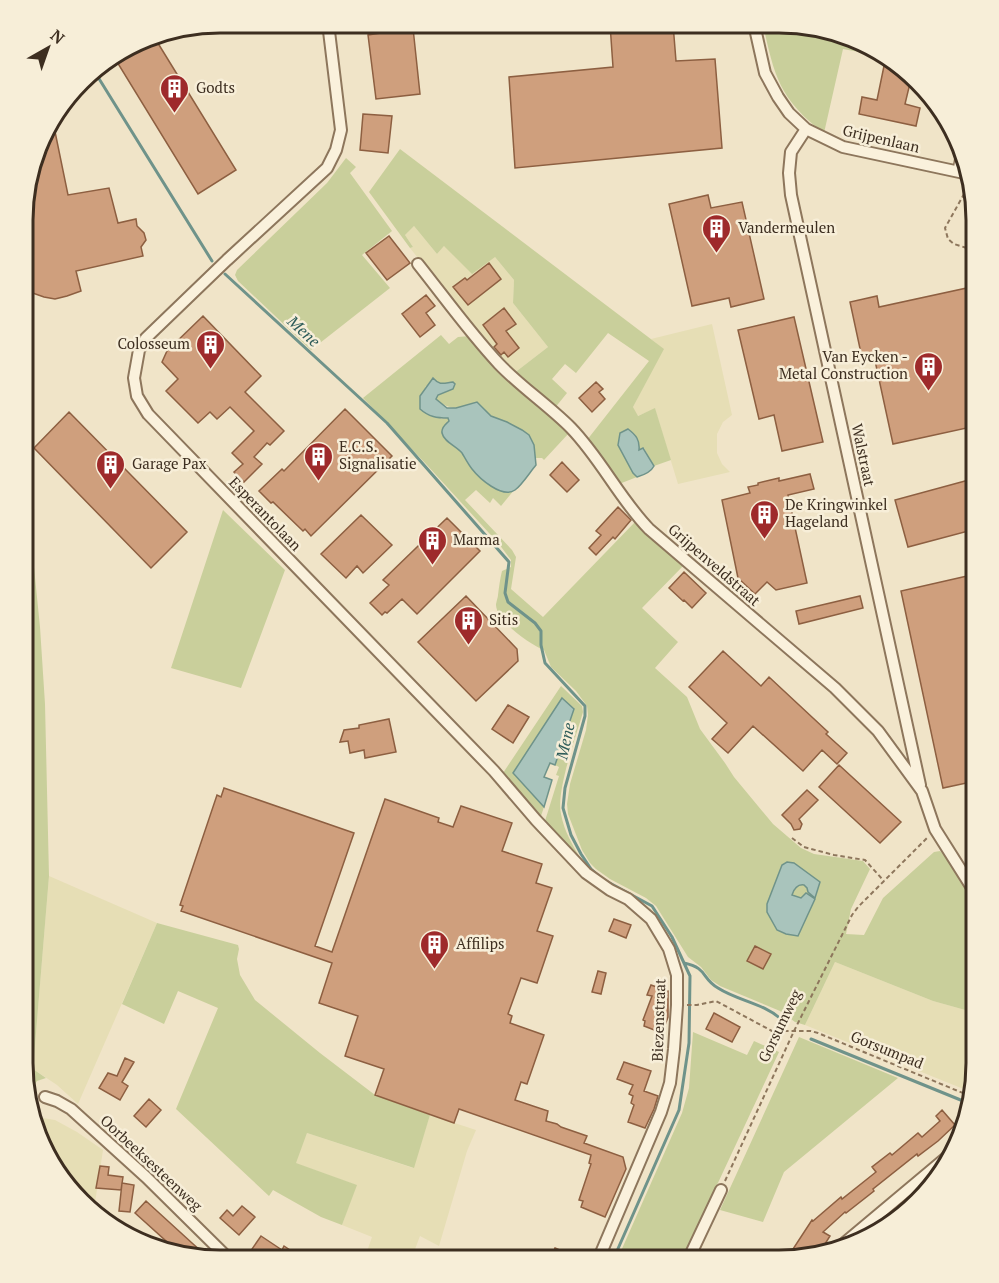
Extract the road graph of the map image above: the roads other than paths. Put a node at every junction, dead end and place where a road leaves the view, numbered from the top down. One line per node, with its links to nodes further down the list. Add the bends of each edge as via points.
1 (329, 33): 6 (street, Esperantolaan, via 341,130 327,168 146,338 136,364 137,396 148,414)
2 (756, 33): 3 (street, Grijpenlaan, via 765,73 789,113)
3 (806, 129): 4 (street, Grijpenlaan, via 843,147); 7 (street, Walstraat, via 791,152 791,195)
4 (960, 172)
5 (418, 264): 7 (street, Grijpenveldstraat, via 500,365 584,443 639,519 835,688 878,730)
6 (494, 771): 14 (street, Biezenstraat, via 586,873 628,899 651,919 669,949 677,975 670,1083)
7 (922, 791): 8 (street, Grijpenveldstraat, via 935,830)
8 (966, 878)
9 (45, 1097): 13 (street, Oorbeeksesteenweg, via 71,1109)
10 (932, 1169): 12 (street)
11 (721, 1190): 15 (street)
12 (855, 1234)
13 (220, 1250)
14 (602, 1250)
15 (693, 1250)

